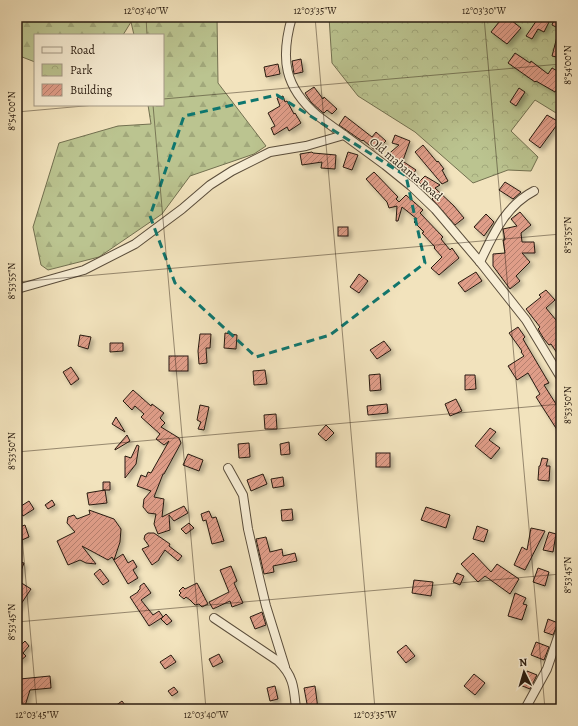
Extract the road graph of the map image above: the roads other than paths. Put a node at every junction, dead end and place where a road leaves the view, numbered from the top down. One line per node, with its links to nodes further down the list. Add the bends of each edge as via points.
1 (292, 17): 2 (street, Old mabanta Road, via 287,38 286,65 292,85 309,109)
2 (344, 135): 4 (street, Old mabanta Road, via 411,186 435,209); 5 (street, via 306,146 270,152 210,185 135,244 84,270)
3 (534, 191): 4 (street, via 511,208)
4 (480, 262): 6 (street, Old mabanta Road, via 526,320)
5 (17, 289)
6 (561, 378)
7 (228, 468): 10 (street, via 243,496 255,563)
8 (214, 618): 10 (street)
9 (561, 628): 12 (street, via 548,669)
10 (285, 667): 11 (street, via 293,682)
11 (296, 709)
12 (525, 709)

